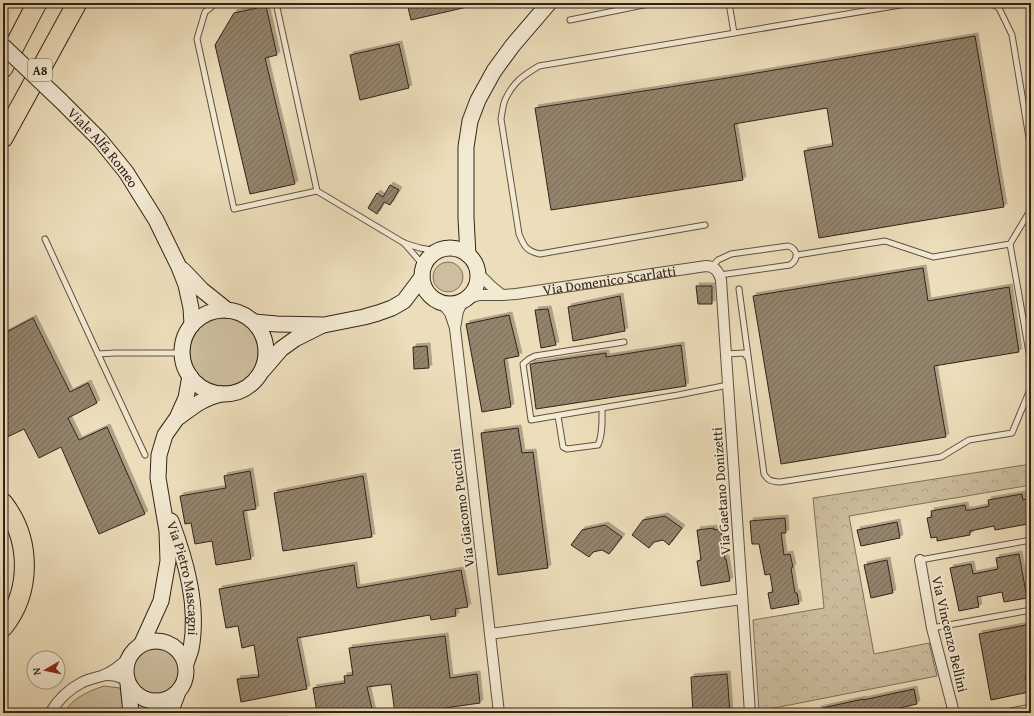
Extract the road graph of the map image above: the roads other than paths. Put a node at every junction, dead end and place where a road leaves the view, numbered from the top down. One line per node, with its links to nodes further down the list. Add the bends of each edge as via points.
1 (37, 3): 13 (highway, A8)
2 (77, 3): 14 (highway, A8)
3 (216, 3): 16 (lane, via 205,12 197,39 234,209)
4 (276, 3): 16 (lane)
5 (653, 3): 10 (lane)
6 (729, 3): 11 (lane)
7 (912, 3): 11 (lane)
8 (990, 3): 15 (lane, via 998,8 1012,35)
9 (544, 5): 18 (main road, via 494,71 470,121 466,147)
10 (570, 20)
11 (734, 33): 19 (lane, via 539,66 525,74 514,85 505,100 501,119 520,234 523,244 531,252 540,254)
12 (3, 46): 26 (main road, Viale Alfa Romeo, bridge, via 100,140 126,172 156,220)
13 (3, 68)
14 (3, 138)
15 (1031, 150)
16 (318, 191): 21 (lane)
17 (1031, 209): 22 (lane)
18 (466, 218): 23 (main road, via 458,234); 24 (main road)
19 (705, 225)
20 (45, 239): 42 (lane)
21 (404, 242): 23 (lane, via 420,248); 28 (lane)
22 (1010, 244): 25 (lane, via 933,256 885,241); 45 (lane)
23 (441, 250): 24 (main road, via 452,248); 28 (main road, via 428,258)
24 (468, 255): 29 (main road)
25 (797, 255): 27 (lane, via 790,265); 27 (lane, via 793,247 788,246 731,254 718,260)
26 (179, 267): 35 (main road, Viale Alfa Romeo); 37 (main road, Viale Alfa Romeo, via 189,297)
27 (716, 270): 31 (street, Via Domenico Scarlatti, via 706,266); 43 (street, Via Gaetano Donizetti, via 721,280)
28 (423, 272): 33 (main road); 34 (main road, via 424,286 428,294)
29 (478, 273): 31 (street); 32 (main road, via 475,289)
30 (739, 289): 44 (lane)
31 (502, 295): 32 (street, Via Domenico Scarlatti, via 479,295)
32 (464, 300): 34 (main road, via 448,304); 39 (street, Via Giacomo Puccini, via 458,311)
33 (404, 301): 34 (main road); 38 (main road, via 378,314)
34 (438, 301): 39 (street, via 450,313)
35 (227, 310): 36 (main road, via 246,316); 37 (main road, via 208,313)
36 (254, 322): 38 (main road); 46 (main road, via 265,346)
37 (192, 324): 41 (main road, via 186,333)
38 (324, 325): 46 (main road, via 281,349)
39 (455, 328): 63 (street, Via Giacomo Puccini)
40 (624, 342): 52 (lane, via 535,356 523,364 531,420)
41 (182, 353): 42 (lane); 47 (main road, via 184,365)
42 (98, 354): 54 (lane)
43 (725, 354): 44 (lane, via 744,353); 48 (street, Via Gaetano Donizetti)
44 (749, 358): 49 (lane, via 764,474 767,480 780,482 941,457 969,440 1012,433)
45 (1031, 364)
46 (261, 372): 50 (main road, via 254,382 244,389)
47 (190, 376): 50 (main road, via 203,388); 53 (main road, Via Pietro Mascagni, via 186,398)
48 (728, 385): 51 (lane); 59 (street, Via Gaetano Donizetti)
49 (1031, 387)
50 (221, 394): 53 (main road, Via Pietro Mascagni, via 198,402)
51 (602, 408): 52 (lane); 52 (lane, via 602,430 598,445 562,448)
52 (558, 416)
53 (177, 418): 55 (main road, Via Pietro Mascagni, via 165,435 159,455 158,478)
54 (145, 456)
55 (161, 494): 64 (main road, Via Pietro Mascagni, via 167,532 168,562 161,601); 66 (main road, Via Pietro Mascagni, via 190,584 193,618)
56 (3, 503): 61 (highway, via 20,534 25,567 18,600)
57 (1031, 540): 58 (lane)
58 (920, 560): 62 (street, Via Vincenzo Bellini)
59 (742, 599): 63 (street); 75 (street, Via Gaetano Donizetti)
60 (1031, 610): 62 (lane)
61 (3, 627)
62 (932, 628): 76 (street, Via Vincenzo Bellini)
63 (490, 634): 74 (street, Via Giacomo Puccini)
64 (142, 643): 65 (main road); 66 (main road, via 159,640 168,643 182,655)
65 (128, 658): 67 (street, via 117,668); 68 (main road)
66 (186, 664): 69 (main road, via 184,683)
67 (102, 675): 68 (street, via 113,675); 71 (street, via 68,690)
68 (128, 682): 69 (main road, via 137,694 150,701 170,698); 72 (main road)
69 (178, 692): 73 (main road)
70 (1031, 707): 77 (lane)
71 (50, 713)
72 (132, 713)
73 (170, 713)
74 (499, 713)
75 (750, 713)
76 (954, 713)
77 (1001, 713)

